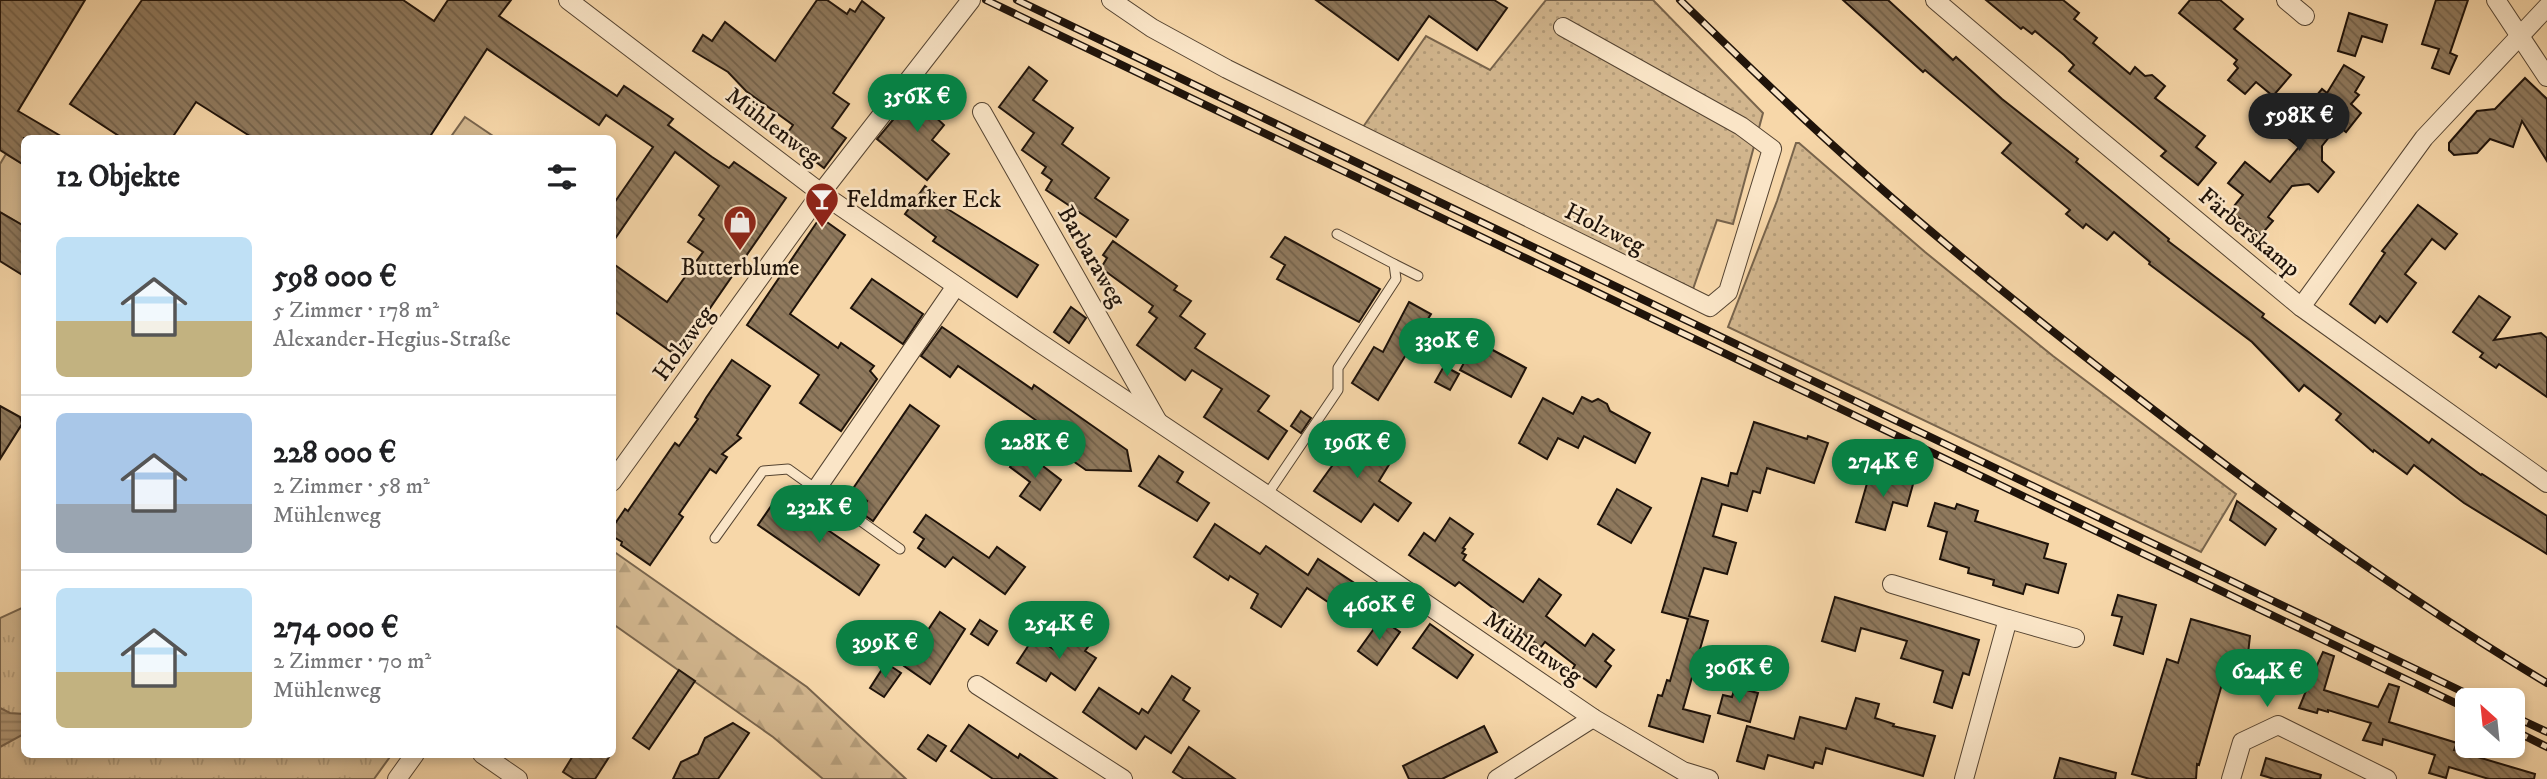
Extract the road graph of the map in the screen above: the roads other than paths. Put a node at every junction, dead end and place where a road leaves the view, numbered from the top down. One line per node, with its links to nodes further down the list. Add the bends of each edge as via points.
1 (568, 0): 13 (street, Mühlenweg)
2 (971, 0): 13 (street, Holzweg)
3 (1111, 0): 9 (street, Holzweg, via 1227,69 1710,307 1728,292 1772,149 1741,125)
4 (1935, 0): 18 (street, Färberskamp)
5 (2286, 0): 8 (street)
6 (2496, 0): 10 (street)
7 (2547, 7): 10 (street)
8 (2305, 16)
9 (1563, 27)
10 (2519, 35): 11 (street); 18 (street, via 2424,138)
11 (2547, 77)
12 (982, 112): 19 (street, Barbaraweg)
13 (821, 193): 17 (street, Mühlenweg); 20 (street, Holzweg)
14 (1337, 234): 15 (lane)
15 (1394, 264): 16 (lane); 23 (lane, via 1396,279 1338,368 1338,390)
16 (1418, 276)
17 (956, 286): 19 (street, Mühlenweg); 22 (street)
18 (2301, 307): 21 (street, Färberskamp)
19 (1159, 423): 23 (street, Mühlenweg)
20 (616, 476)
21 (2547, 484)
22 (817, 488): 24 (lane, via 788,469 763,471); 25 (lane)
23 (1267, 495): 30 (street, Mühlenweg)
24 (715, 538)
25 (900, 549)
26 (1892, 584): 27 (street)
27 (2008, 619): 28 (street); 38 (street)
28 (2076, 638)
29 (977, 685): 35 (street)
30 (1593, 718): 36 (street); 37 (street, Mühlenweg, via 1683,771)
31 (412, 758): 33 (street)
32 (488, 758): 34 (street)
33 (397, 779)
34 (518, 779)
35 (1123, 779)
36 (1497, 779)
37 (1709, 779)
38 (1964, 779)
39 (2231, 779): 40 (street, via 2242,742 2278,725)
40 (2387, 779)

